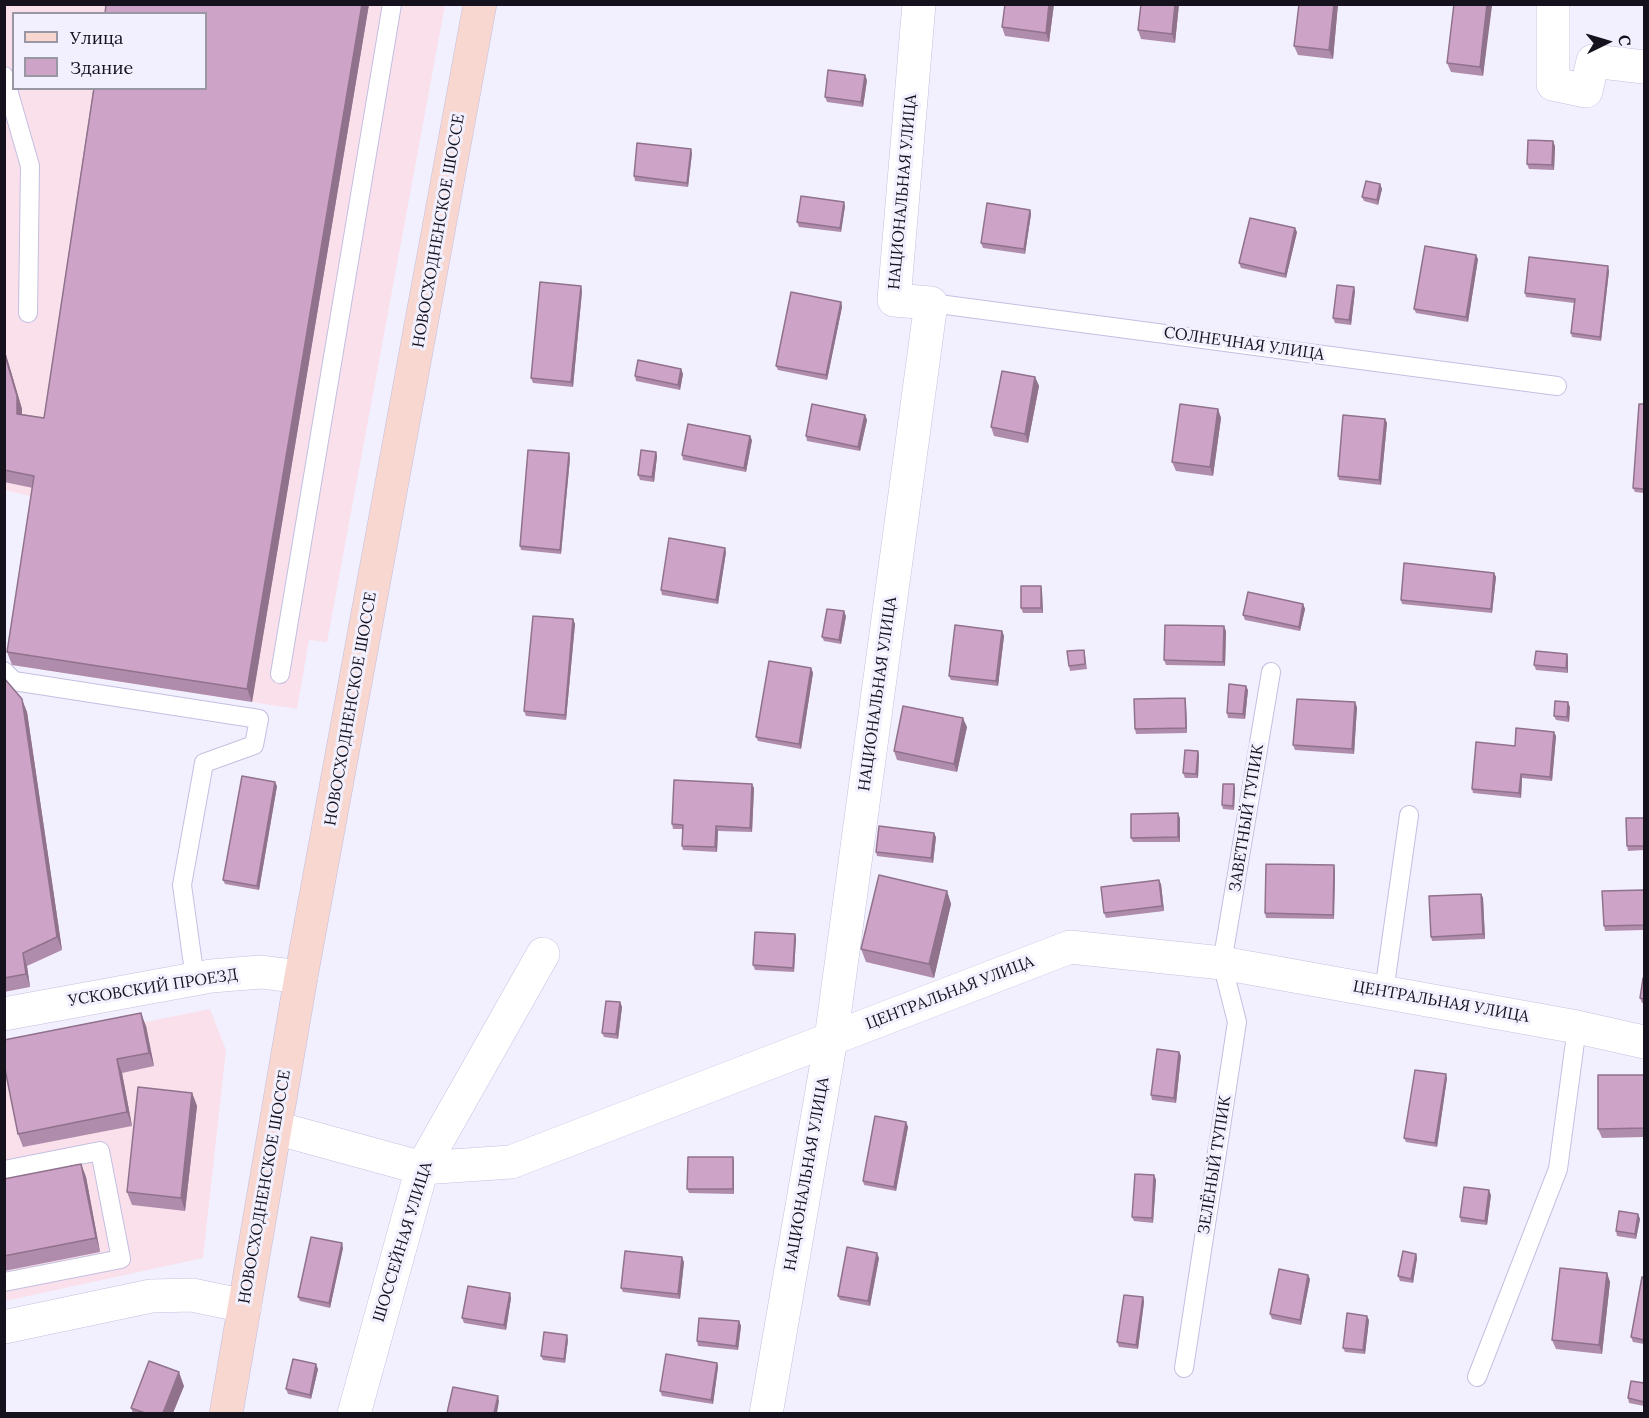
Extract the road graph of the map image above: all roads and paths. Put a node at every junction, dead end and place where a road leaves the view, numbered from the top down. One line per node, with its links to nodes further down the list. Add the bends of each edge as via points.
1 (392, 4): 12 (lane)
2 (480, 4): 16 (main road, НОВОСХОДНЕНСКОЕ ШОССЕ)
3 (919, 4): 7 (street, НАЦИОНАЛЬНАЯ УЛИЦА, via 894,300)
4 (1553, 4): 5 (street, via 1554,84 1586,91 1593,61)
5 (1644, 67)
6 (4, 76): 8 (lane, via 30,166)
7 (931, 303): 9 (lane, СОЛНЕЧНАЯ УЛИЦА); 21 (street, НАЦИОНАЛЬНАЯ УЛИЦА)
8 (28, 312)
9 (1557, 386)
10 (4, 671): 17 (lane, via 14,681 259,719 254,745 204,763 182,885)
11 (1271, 672): 15 (lane, ЗАВЕТНЫЙ ТУПИК)
12 (280, 674)
13 (1409, 815): 18 (lane)
14 (543, 954): 24 (street, ШОССЕЙНАЯ УЛИЦА)
15 (1222, 963): 18 (street, ЦЕНТРАЛЬНАЯ УЛИЦА); 21 (street, ЦЕНТРАЛЬНАЯ УЛИЦА, via 1070,947); 29 (lane, ЗЕЛЁНЫЙ ТУПИК, via 1237,1022)
16 (302, 977): 17 (street, УСКОВСКИЙ ПРОЕЗД, via 261,972); 23 (main road, НОВОСХОДНЕНСКОЕ ШОССЕ)
17 (195, 979): 19 (street, УСКОВСКИЙ ПРОЕЗД)
18 (1384, 992): 20 (street, ЦЕНТРАЛЬНАЯ УЛИЦА)
19 (4, 1014)
20 (1577, 1027): 22 (street, ЦЕНТРАЛЬНАЯ УЛИЦА); 30 (lane, via 1558,1169)
21 (831, 1040): 24 (street, ЦЕНТРАЛЬНАЯ УЛИЦА, via 512,1162); 33 (street, НАЦИОНАЛЬНАЯ УЛИЦА)
22 (1644, 1042)
23 (276, 1128): 24 (street, ЦЕНТРАЛЬНАЯ УЛИЦА); 27 (main road, НОВОСХОДНЕНСКОЕ ШОССЕ)
24 (422, 1168): 32 (street, ШОССЕЙНАЯ УЛИЦА)
25 (4, 1170): 26 (lane, via 100,1151 121,1259)
26 (4, 1282)
27 (245, 1306): 28 (street, via 192,1295 150,1296); 31 (main road, НОВОСХОДНЕНСКОЕ ШОССЕ)
28 (4, 1327)
29 (1184, 1368)
30 (1477, 1377)
31 (226, 1413)
32 (354, 1413)
33 (766, 1413)

